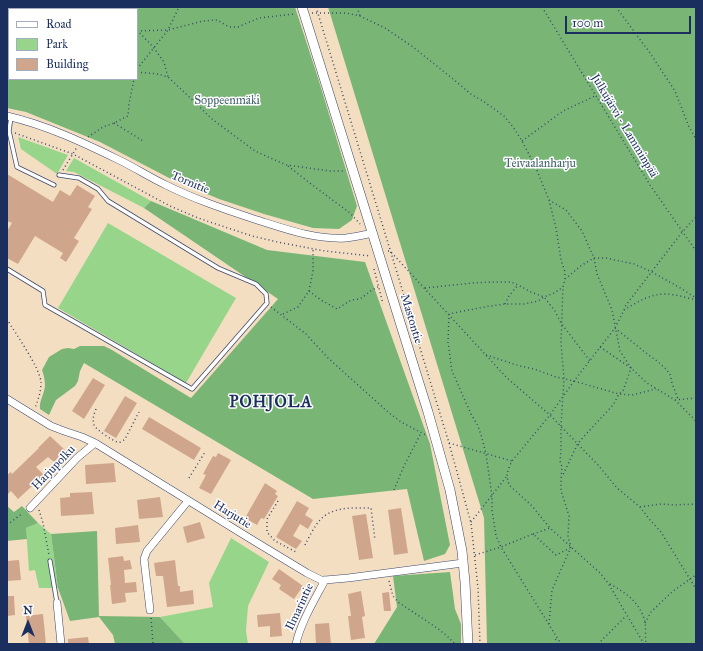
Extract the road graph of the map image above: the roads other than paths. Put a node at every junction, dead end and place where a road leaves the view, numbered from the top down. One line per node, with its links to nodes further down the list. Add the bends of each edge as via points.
1 (303, 10): 5 (main road, Mastontie)
2 (9, 116): 4 (lane, via 9,131 17,167); 5 (street, Tornitie, via 81,141 166,185 230,211 316,236 339,238)
3 (59, 175): 6 (lane, via 79,178 98,189 108,201 218,268 256,284 266,294 267,303 192,389 45,305 43,291)
4 (54, 185)
5 (373, 233): 12 (main road, Mastontie, via 449,486)
6 (7, 269)
7 (7, 399): 8 (street, Harjutie, via 51,426)
8 (95, 444): 9 (street, Harjutie); 10 (street, Harjupolku, via 77,458)
9 (188, 501): 13 (street, Harjutie, via 296,567); 15 (street, via 147,551 144,559)
10 (30, 508)
11 (50, 561): 14 (lane)
12 (463, 563): 13 (street, Harjutie); 18 (main road, Mastontie)
13 (325, 580): 17 (street, Ilmarintie, via 302,625)
14 (57, 603): 16 (street)
15 (150, 610)
16 (61, 644)
17 (296, 644)
18 (468, 644)

